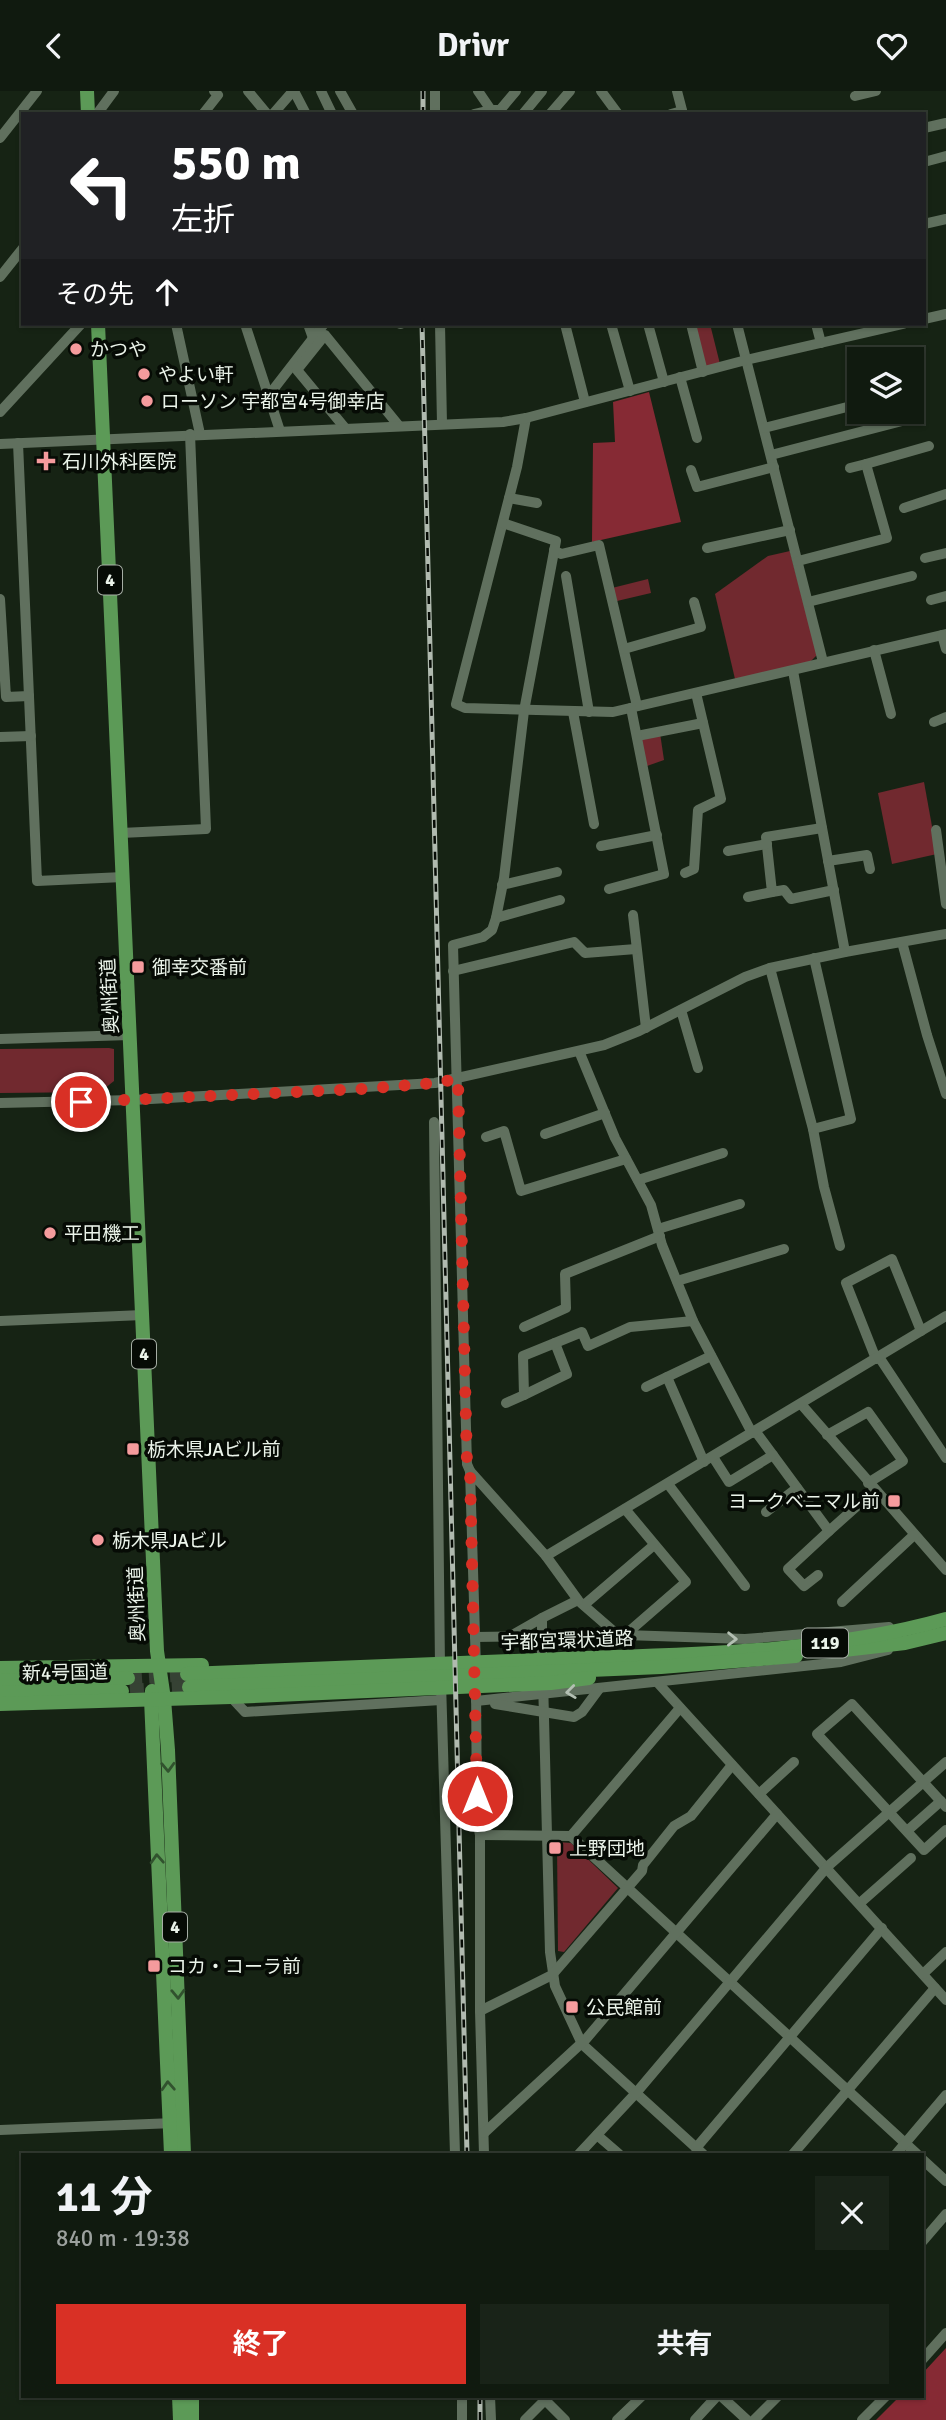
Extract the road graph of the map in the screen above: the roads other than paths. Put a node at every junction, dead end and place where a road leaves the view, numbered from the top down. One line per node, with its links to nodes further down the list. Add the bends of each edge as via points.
1 (37, 91): 35 (street)
2 (87, 91): 19 (highway)
3 (114, 91): 20 (street)
4 (214, 91): 21 (street, via 218,95)
5 (248, 91): 22 (street)
6 (294, 91): 23 (street); 24 (street)
7 (321, 91): 25 (street)
8 (340, 91): 26 (street)
9 (435, 91): 27 (street)
10 (478, 91): 18 (street)
11 (516, 91): 18 (street, via 500,110)
12 (542, 91): 29 (street)
13 (570, 91): 30 (street)
14 (601, 91): 31 (street)
15 (678, 91): 32 (street)
16 (876, 91): 17 (street)
17 (855, 96)
18 (491, 110): 28 (street)
19 (88, 112)
20 (98, 112)
21 (205, 112)
22 (265, 112)
23 (275, 112)
24 (305, 112)
25 (331, 112)
26 (352, 112)
27 (435, 112)
28 (482, 112)
29 (525, 112)
30 (552, 112)
31 (617, 112)
32 (678, 112)
33 (946, 123): 34 (street)
34 (926, 128)
35 (0, 138)
36 (946, 156): 37 (street)
37 (926, 161)
38 (946, 219): 39 (street)
39 (926, 224)
40 (21, 251): 41 (street)
41 (0, 277)
42 (946, 314): 43 (street)
43 (926, 319)
44 (79, 326): 68 (street)
45 (97, 326): 78 (highway, 奥州街道 / 4)
46 (176, 326): 76 (street)
47 (246, 326): 65 (street)
48 (309, 326): 58 (street)
49 (322, 326): 58 (street)
50 (440, 326): 70 (street)
51 (566, 326): 66 (street)
52 (612, 326): 64 (street)
53 (650, 326): 63 (street)
54 (692, 326): 61 (street)
55 (738, 326): 60 (street)
56 (817, 326): 59 (street)
57 (894, 326): 59 (street)
58 (313, 338): 65 (street)
59 (821, 343): 60 (street)
60 (746, 360): 61 (street); 74 (street)
61 (703, 372): 62 (street)
62 (680, 377): 63 (street); 77 (street)
63 (664, 382): 64 (street)
64 (629, 391): 66 (street)
65 (269, 395): 75 (street)
66 (585, 403): 69 (street)
67 (847, 407): 74 (street)
68 (0, 412)
69 (526, 418): 70 (street); 88 (street)
70 (442, 424): 72 (street)
71 (891, 424): 82 (street)
72 (399, 426): 73 (street); 73 (street, via 325,335 297,370)
73 (345, 428): 75 (street)
74 (764, 428): 82 (street)
75 (280, 431): 76 (street)
76 (195, 434): 78 (street); 127 (street, via 206,829)
77 (697, 438)
78 (103, 440): 79 (street); 127 (highway, 奥州街道 / 4)
79 (18, 443): 80 (street); 112 (street)
80 (0, 444)
81 (929, 446): 83 (street)
82 (771, 455): 84 (street)
83 (866, 464): 85 (street); 97 (street, via 887,538)
84 (774, 467): 86 (street, via 697,487); 92 (street)
85 (850, 468)
86 (691, 470)
87 (946, 494): 90 (street)
88 (509, 498): 89 (street); 91 (street)
89 (537, 503)
90 (904, 508)
91 (503, 523): 94 (street, via 556,541); 114 (street, via 456,705)
92 (790, 530): 93 (street); 97 (street)
93 (707, 548)
94 (554, 550): 106 (street, via 561,554 599,545); 114 (street)
95 (946, 553): 96 (street)
96 (925, 558)
97 (798, 561): 104 (street)
98 (566, 576): 116 (street)
99 (912, 576): 104 (street)
100 (946, 596): 102 (street)
101 (0, 599): 112 (street, via 6,697)
102 (931, 600)
103 (694, 602): 106 (street, via 701,627)
104 (808, 602): 109 (street)
105 (944, 634): 107 (street); 108 (street)
106 (624, 649): 113 (street)
107 (946, 649)
108 (874, 650): 109 (street); 117 (street)
109 (823, 661): 110 (street)
110 (793, 671): 111 (street); 125 (street)
111 (696, 693): 113 (street); 120 (street)
112 (29, 696): 121 (street)
113 (634, 707): 116 (street); 122 (street)
114 (524, 711): 115 (street); 137 (street)
115 (573, 712): 116 (street); 124 (street)
116 (589, 712)
117 (891, 714)
118 (946, 717): 119 (street)
119 (934, 722)
120 (703, 723): 122 (street); 135 (street, via 721,799 698,810 694,869)
121 (31, 736): 123 (street); 136 (street, via 37,881)
122 (637, 736): 128 (street)
123 (0, 737)
124 (594, 824)
125 (822, 828): 129 (street, via 766,837); 132 (street)
126 (936, 830): 143 (street)
127 (121, 833): 136 (highway, 奥州街道 / 4)
128 (656, 835): 130 (street); 138 (street, via 664,874)
129 (766, 844): 131 (street); 140 (street)
130 (601, 846)
131 (728, 851)
132 (828, 861): 133 (street, via 867,855); 139 (street)
133 (870, 869)
134 (557, 872): 137 (street)
135 (685, 873)
136 (123, 877): 155 (highway, 奥州街道 / 4)
137 (502, 885): 145 (street)
138 (609, 888)
139 (834, 890): 140 (street, via 791,898 783,890); 149 (street)
140 (772, 892): 141 (street)
141 (748, 897)
142 (560, 900): 145 (street)
143 (946, 904)
144 (633, 915): 148 (street)
145 (496, 918): 152 (street, via 484,937 453,945)
146 (946, 935): 147 (street)
147 (902, 942): 149 (street); 160 (street)
148 (636, 949): 152 (street, via 585,953 574,942); 154 (street)
149 (845, 952): 150 (street)
150 (814, 958): 151 (street); 165 (street, via 851,1119)
151 (770, 968): 153 (street); 165 (street)
152 (453, 971): 159 (street)
153 (681, 1010): 154 (street); 158 (street)
154 (646, 1028): 157 (street)
155 (131, 1035): 156 (street); 161 (highway, 奥州街道 / 4)
156 (0, 1039)
157 (579, 1051): 159 (street); 163 (street)
158 (698, 1068)
159 (458, 1079): 161 (street, via 363,1089); 195 (street)
160 (946, 1094)
161 (133, 1100): 162 (street); 176 (highway, 奥州街道 / 4)
162 (0, 1103)
163 (605, 1113): 166 (street); 169 (street)
164 (434, 1122): 231 (street)
165 (813, 1129): 173 (street)
166 (545, 1134)
167 (486, 1137): 169 (street, via 504,1131 521,1191)
168 (723, 1153): 170 (street)
169 (626, 1159): 170 (street)
170 (638, 1180): 172 (street)
171 (740, 1203): 172 (street)
172 (659, 1233): 175 (street); 180 (street, via 565,1275 566,1308)
173 (840, 1245)
174 (784, 1249): 175 (street)
175 (677, 1282): 179 (street)
176 (142, 1315): 178 (street); 220 (highway, 奥州街道 / 4)
177 (946, 1316): 181 (street)
178 (0, 1321)
179 (693, 1321): 182 (street, via 630,1327 587,1346 582,1332); 183 (street)
180 (524, 1327)
181 (921, 1331): 184 (street); 184 (street, via 892,1259 846,1283)
182 (555, 1343): 187 (street, via 523,1356); 187 (street, via 567,1374)
183 (711, 1356): 185 (street); 190 (street)
184 (877, 1358): 189 (street); 193 (street)
185 (667, 1377): 186 (street); 194 (street)
186 (646, 1387)
187 (524, 1395): 188 (street)
188 (506, 1403)
189 (801, 1404): 190 (street); 191 (street)
190 (754, 1432): 192 (street); 194 (street)
191 (827, 1435): 197 (street); 197 (street, via 868,1412 903,1461)
192 (773, 1455): 194 (street, via 729,1482); 198 (street)
193 (946, 1458)
194 (708, 1460): 196 (street)
195 (470, 1471): 204 (street); 217 (street)
196 (668, 1484): 199 (street); 207 (street)
197 (872, 1486): 201 (street); 202 (street)
198 (797, 1487): 200 (street); 201 (street)
199 (625, 1509): 203 (street); 204 (street)
200 (766, 1512)
201 (829, 1531): 206 (street, via 788,1569 804,1587)
202 (914, 1535): 205 (street); 209 (street)
203 (654, 1545): 208 (street); 214 (street, via 686,1582)
204 (546, 1556): 208 (street)
205 (946, 1570)
206 (818, 1575)
207 (745, 1586)
208 (581, 1602): 210 (street); 214 (street)
209 (842, 1602)
210 (542, 1618): 215 (street); 216 (street)
211 (946, 1619): 212 (highway, 宇都宮環状道路 / 119)
212 (910, 1629): 214 (street, one-way to 212, via 745,1639 876,1627); 219 (highway, 宇都宮環状道路 / 119, via 853,1640)
213 (946, 1633): 218 (highway, 宇都宮環状道路 / 119)
214 (622, 1635): 216 (street)
215 (511, 1636): 216 (street); 217 (street)
216 (541, 1639): 227 (street)
217 (475, 1641): 229 (street)
218 (905, 1643): 221 (highway, 宇都宮環状道路 / 119); 224 (street, via 841,1662)
219 (738, 1651): 220 (highway, via 670,1647); 221 (highway, 宇都宮環状道路 / 119, via 188,1681)
220 (158, 1666): 222 (highway); 230 (highway, 奥州街道 / 4)
221 (662, 1667): 228 (highway, via 551,1683)
222 (0, 1668)
223 (0, 1681): 226 (highway, 新4号国道, via 129,1684)
224 (657, 1682): 225 (street); 233 (street)
225 (599, 1689): 227 (street, one-way to 227); 234 (street, via 579,1715)
226 (0, 1693)
227 (544, 1693): 229 (street); 234 (street)
228 (231, 1697): 230 (highway); 231 (street, via 245,1712)
229 (476, 1697): 234 (street); 246 (street)
230 (158, 1699): 232 (highway); 266 (highway, 奥州街道 / 4)
231 (441, 1700): 274 (street)
232 (0, 1704)
233 (680, 1708): 237 (street); 247 (street)
234 (544, 1710): 245 (street)
235 (793, 1762): 239 (street)
236 (946, 1762): 238 (street)
237 (732, 1765): 239 (street); 250 (street, via 691,1816 674,1826)
238 (923, 1782): 240 (street); 241 (street); 241 (street, via 852,1704 817,1734)
239 (760, 1794): 242 (street)
240 (943, 1804): 244 (street)
241 (889, 1812): 244 (street); 249 (street)
242 (777, 1814): 249 (street); 253 (street)
243 (946, 1830): 244 (street, via 924,1850)
244 (907, 1831)
245 (547, 1834): 246 (street); 247 (street); 256 (street)
246 (480, 1835): 260 (street)
247 (571, 1836): 250 (street)
248 (911, 1858): 251 (street)
249 (827, 1867): 251 (street); 257 (street)
250 (627, 1887): 253 (street); 256 (street)
251 (860, 1903): 252 (street)
252 (882, 1928): 255 (street); 261 (street)
253 (677, 1933): 257 (street); 262 (street)
254 (946, 1952): 255 (street)
255 (923, 1974): 258 (street)
256 (552, 1975): 260 (street); 262 (street)
257 (729, 1981): 261 (street); 264 (street)
258 (935, 1988): 259 (street); 263 (street)
259 (946, 2000)
260 (480, 2011): 268 (street)
261 (791, 2036): 263 (street); 271 (street)
262 (582, 2044): 264 (street); 268 (street)
263 (848, 2090): 270 (street); 278 (street)
264 (636, 2093): 269 (street); 271 (street)
265 (946, 2095): 270 (street)
266 (176, 2123): 267 (street); 272 (highway, 奥州街道 / 4); 273 (highway, 奥州街道 / 4)
267 (0, 2130)
268 (484, 2133): 275 (street)
269 (597, 2135): 276 (street); 277 (street)
270 (905, 2143): 279 (street); 280 (street)
271 (699, 2151)
272 (171, 2153)
273 (184, 2153)
274 (455, 2153)
275 (484, 2153)
276 (580, 2153)
277 (618, 2153)
278 (794, 2153)
279 (896, 2153)
280 (916, 2153)
281 (924, 2161): 282 (street)
282 (946, 2181)
283 (946, 2214): 284 (street)
284 (924, 2240)
285 (946, 2333): 286 (street)
286 (926, 2348)
287 (179, 2398): 297 (highway)
288 (192, 2398): 298 (highway)
289 (461, 2398): 299 (street)
290 (490, 2398): 300 (street)
291 (547, 2398): 301 (street); 302 (street)
292 (638, 2398): 303 (street)
293 (717, 2398): 304 (street)
294 (721, 2398): 305 (street)
295 (776, 2398): 306 (street)
296 (884, 2398): 307 (street)
297 (180, 2420)
298 (192, 2420)
299 (462, 2420)
300 (491, 2420)
301 (525, 2420)
302 (565, 2420)
303 (617, 2420)
304 (695, 2420)
305 (747, 2420)
306 (754, 2420)
307 (862, 2420)

